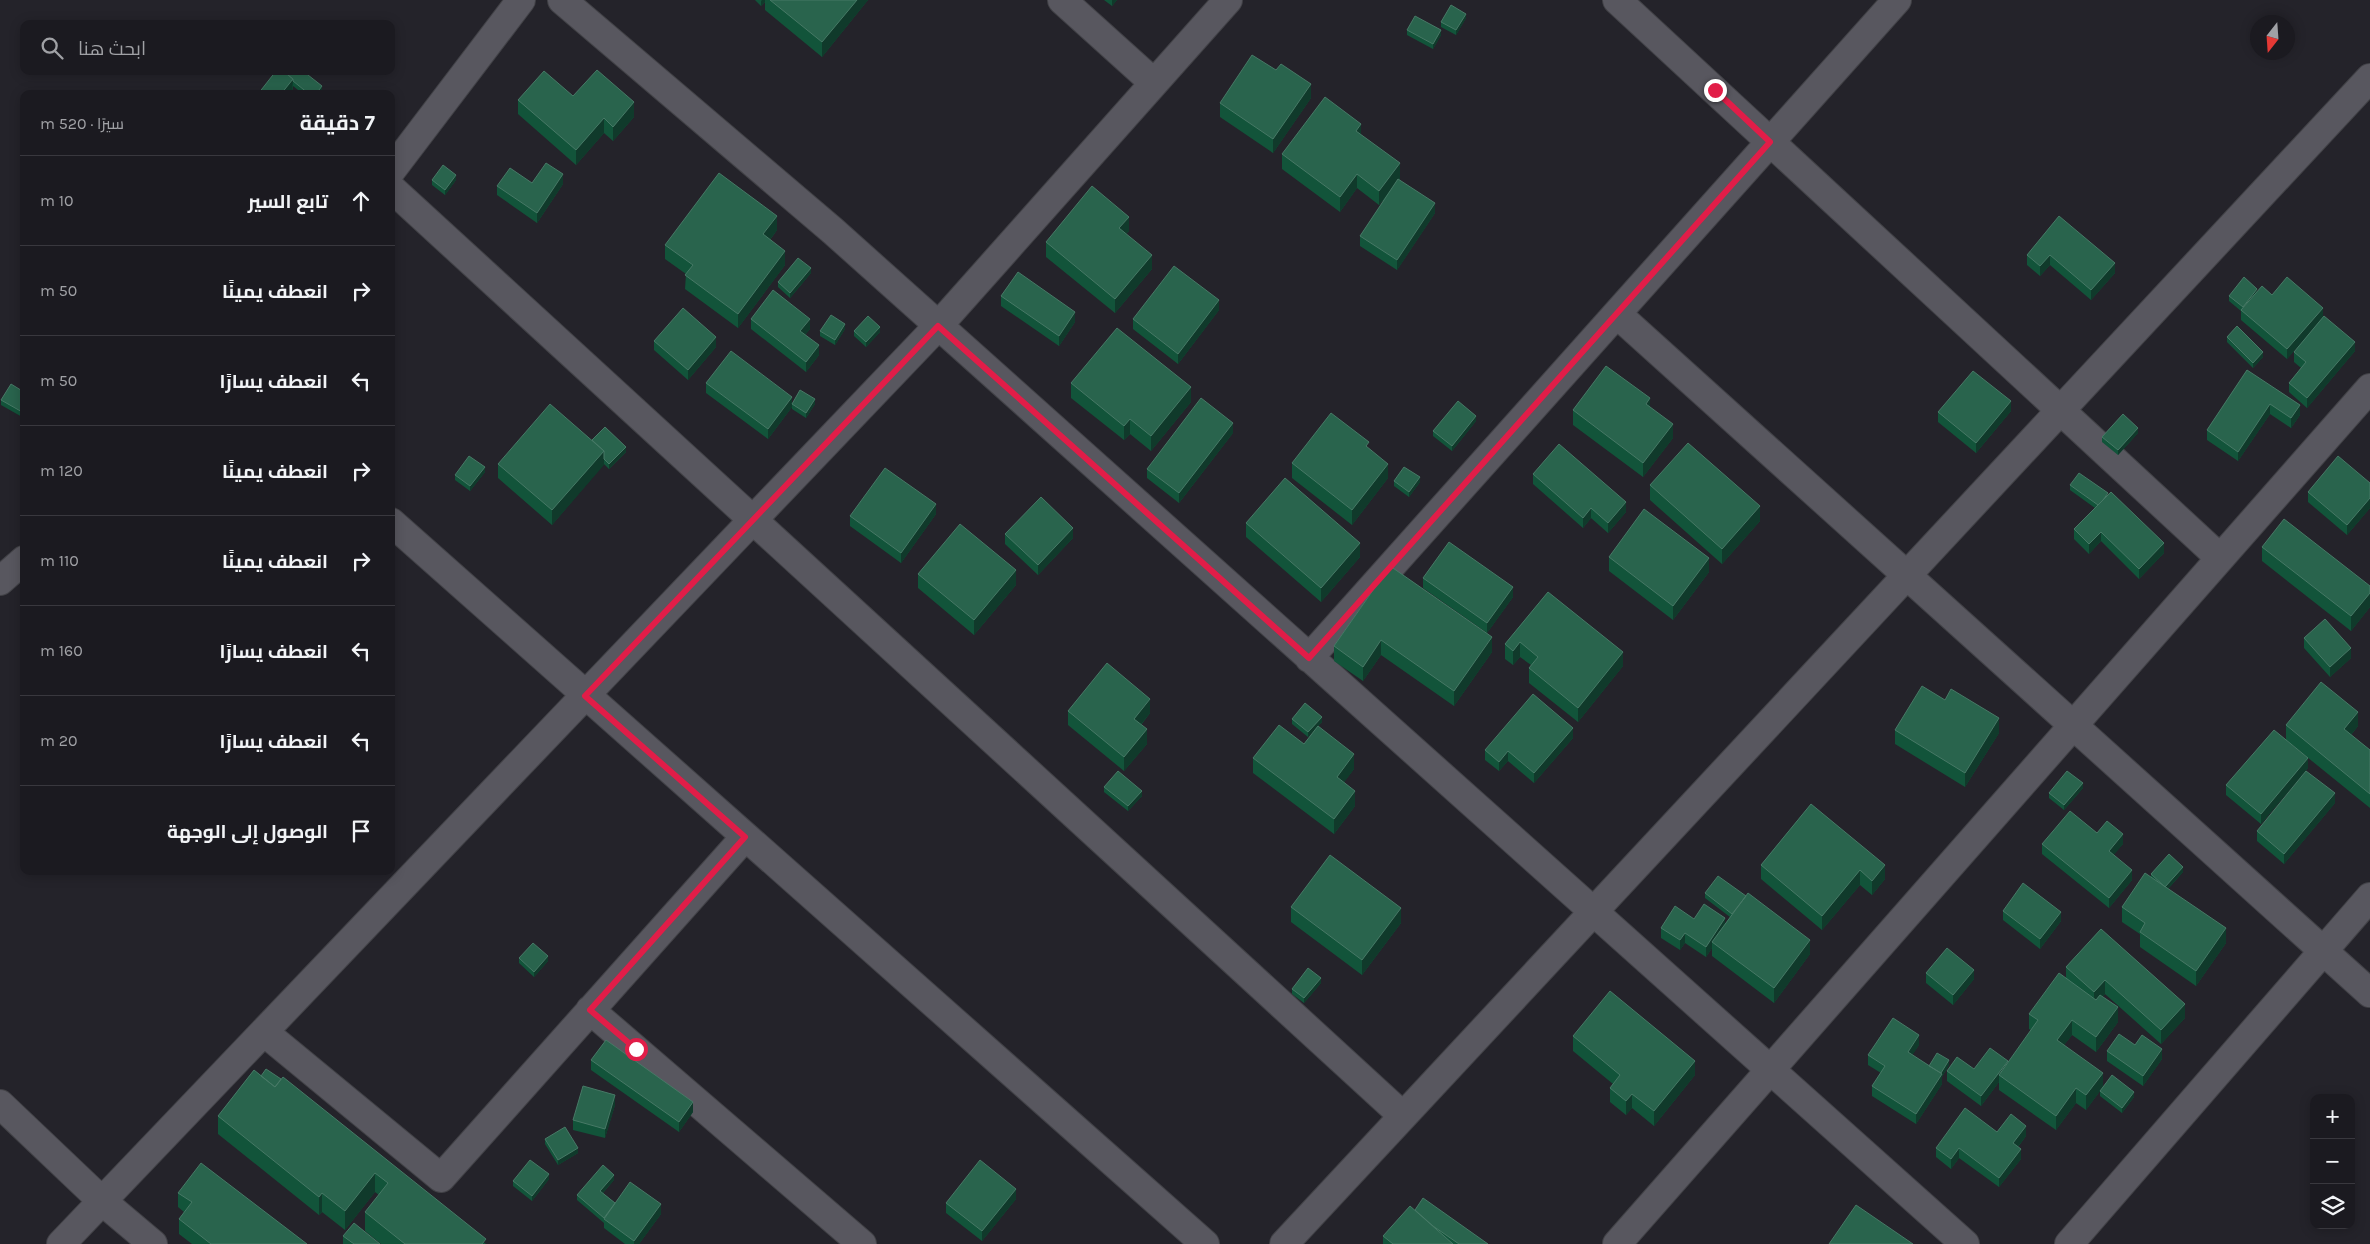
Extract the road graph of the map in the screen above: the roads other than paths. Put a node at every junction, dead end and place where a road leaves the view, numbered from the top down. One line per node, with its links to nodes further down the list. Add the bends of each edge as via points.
1 (521, 0): 10 (street)
2 (562, 0): 13 (street)
3 (1062, 0): 8 (street)
4 (1228, 0): 8 (street)
5 (1617, 0): 9 (street)
6 (1897, 0): 9 (street)
7 (2370, 78): 15 (street)
8 (1154, 83): 13 (street)
9 (1770, 142): 12 (street); 15 (street)
10 (395, 166)
11 (395, 192): 16 (street)
12 (1617, 314): 20 (street); 22 (street)
13 (938, 326): 16 (street); 22 (street)
14 (2370, 388): 18 (street)
15 (2061, 410): 18 (street); 20 (street)
16 (753, 520): 23 (street); 34 (street)
17 (395, 526): 23 (street)
18 (2220, 558): 24 (street)
19 (20, 564): 21 (street)
20 (1906, 576): 24 (street); 27 (street)
21 (0, 581)
22 (1309, 658): 27 (street)
23 (585, 696): 25 (street); 31 (street)
24 (2073, 726): 28 (street); 32 (street)
25 (745, 837): 30 (street); 39 (street)
26 (2370, 896): 28 (street)
27 (1593, 912): 32 (street); 34 (street)
28 (2323, 951): 29 (street); 43 (street)
29 (2370, 993)
30 (590, 1010): 31 (street, via 440,1178); 38 (street)
31 (264, 1032): 35 (street)
32 (1770, 1070): 41 (street); 42 (street)
33 (0, 1104): 35 (street)
34 (1403, 1116): 40 (street)
35 (102, 1201): 36 (street); 37 (street)
36 (62, 1244)
37 (152, 1244)
38 (862, 1244)
39 (1205, 1244)
40 (1284, 1244)
41 (1617, 1244)
42 (1964, 1244)
43 (2069, 1244)

